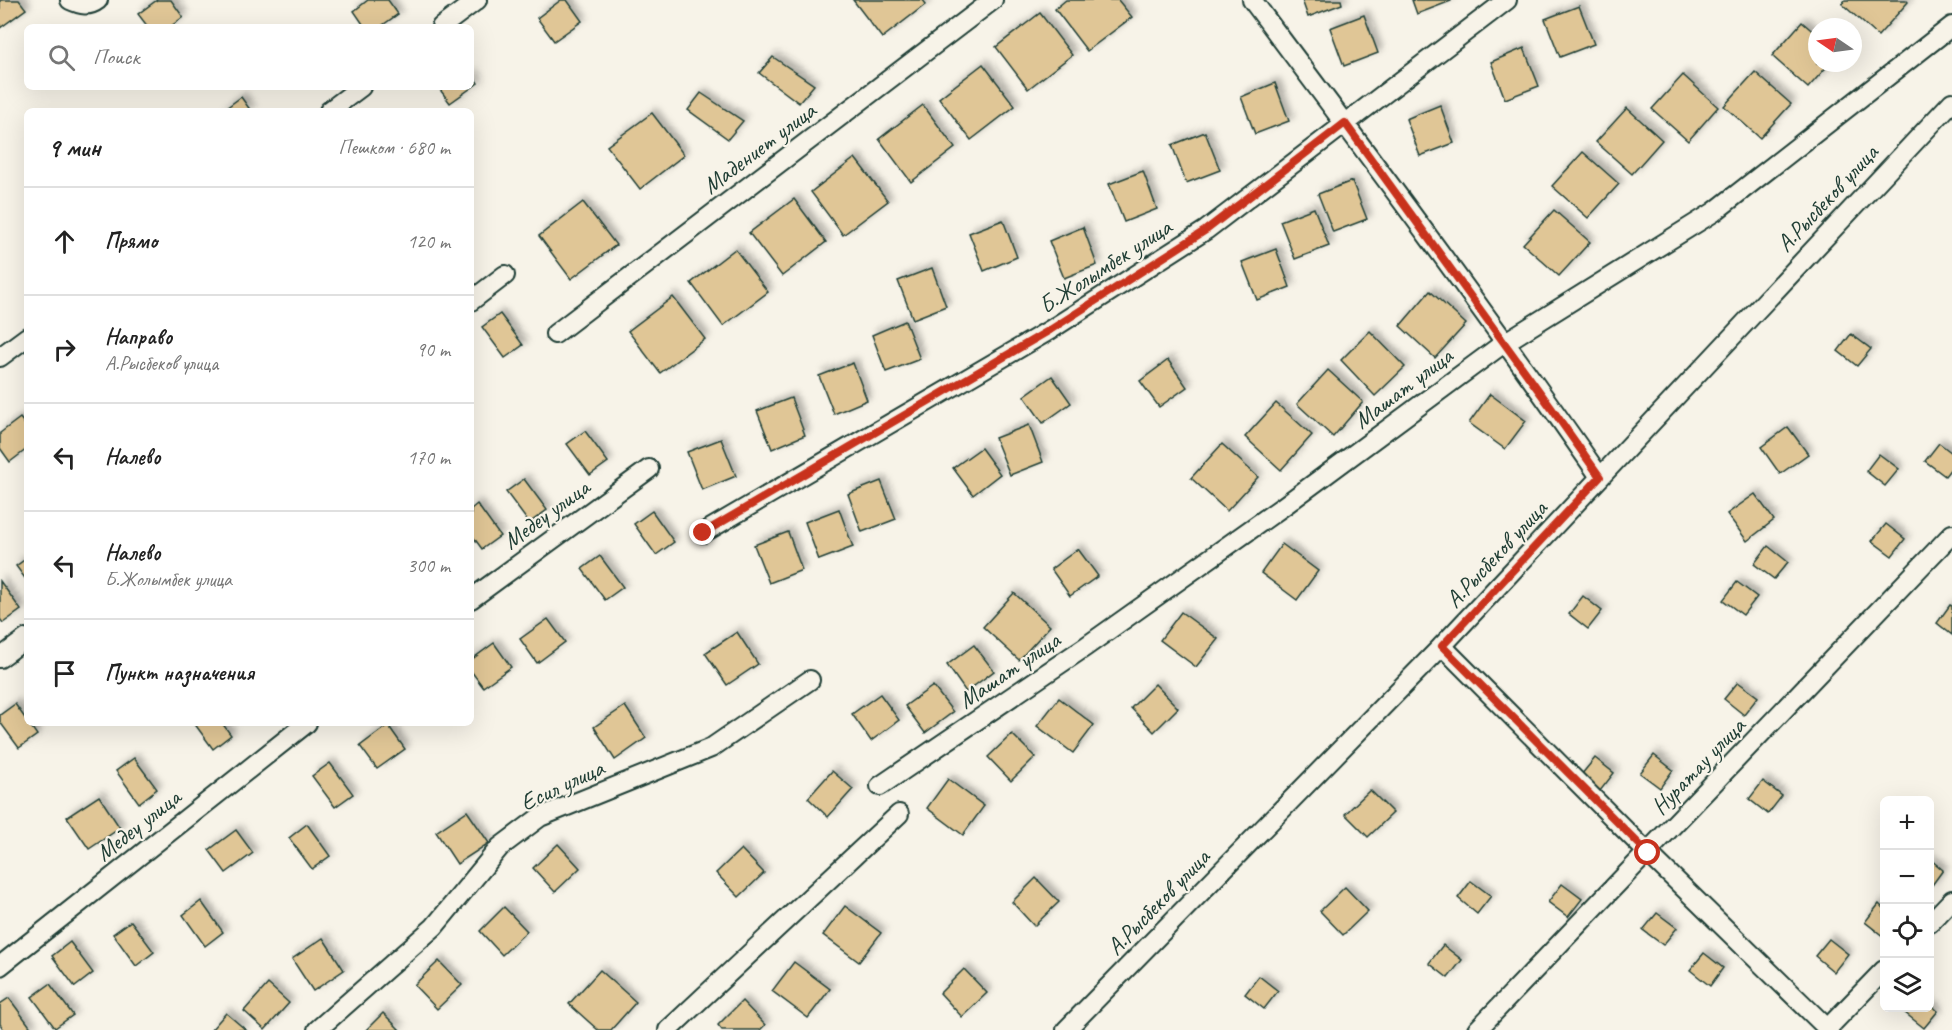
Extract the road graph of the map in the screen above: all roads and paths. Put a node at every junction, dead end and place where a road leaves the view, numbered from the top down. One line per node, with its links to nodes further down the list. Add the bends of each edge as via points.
1 (70, 0): 2 (street, via 81,5)
2 (98, 0)
3 (477, 0): 7 (street)
4 (993, 0): 15 (street, Мадениет улица)
5 (1252, 0): 12 (street)
6 (1507, 0): 12 (street, Б.Жолымбек улица)
7 (445, 24)
8 (1952, 26): 17 (street, Машат улица, via 1714,212)
9 (357, 90): 11 (street)
10 (1952, 102): 20 (street, А.Рысбеков улица)
11 (333, 108)
12 (1345, 123): 17 (street); 21 (street, Б.Жолымбек улица, via 1206,230 1070,317)
13 (505, 274): 14 (street)
14 (474, 298)
15 (555, 334)
16 (24, 339): 18 (street)
17 (1504, 343): 20 (street); 29 (street, Машат улица, via 1257,526)
18 (0, 357)
19 (649, 469): 23 (street, Медеу улица)
20 (1600, 477): 25 (street, А.Рысбеков улица)
21 (703, 533)
22 (1952, 534): 31 (street, Нуратау улица)
23 (474, 597)
24 (24, 640): 26 (street)
25 (1442, 646): 31 (street); 38 (street, А.Рысбеков улица)
26 (0, 658)
27 (810, 680): 36 (street, Есил улица, via 711,748 540,817 500,847 434,927)
28 (303, 726): 34 (street, Медеу улица)
29 (880, 786)
30 (899, 814): 37 (street)
31 (1648, 853): 39 (street, Нуратау улица); 40 (street)
32 (1952, 900): 33 (street)
33 (1934, 918)
34 (0, 966)
35 (1880, 974): 40 (street)
36 (317, 1030)
37 (668, 1030)
38 (1066, 1030)
39 (1477, 1030)
40 (1828, 1030)

